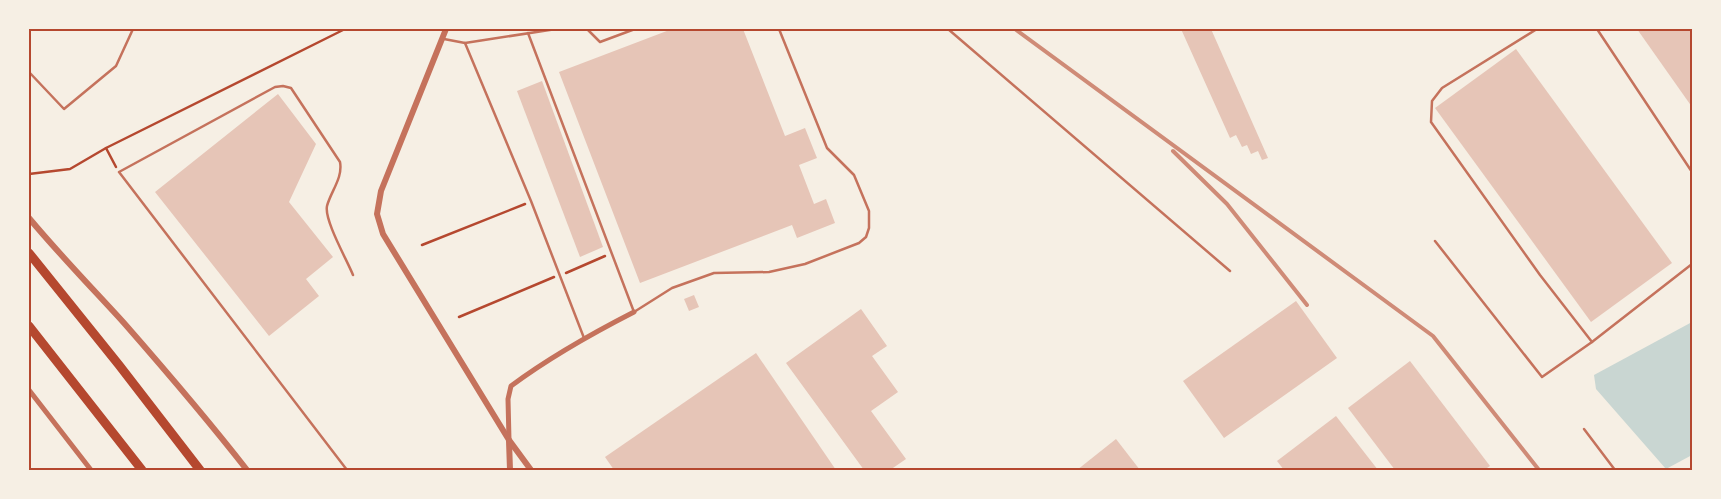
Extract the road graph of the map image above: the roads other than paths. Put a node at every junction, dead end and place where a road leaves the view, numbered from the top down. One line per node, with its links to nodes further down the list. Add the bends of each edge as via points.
1 (133, 29): 13 (lane, via 116,66 64,109)
2 (446, 29): 11 (street)
3 (556, 29): 10 (lane)
4 (587, 29): 5 (lane, via 600,42)
5 (635, 29)
6 (779, 29): 21 (lane, via 827,148 854,175 869,211 866,237 859,243 805,264 769,272 714,273 672,288)
7 (948, 29): 19 (lane)
8 (1537, 29): 24 (lane, via 1442,88 1432,101 1430,122 1540,276)
9 (1597, 29): 14 (lane)
10 (528, 33): 12 (lane); 21 (lane)
11 (441, 39): 12 (lane); 27 (street, via 381,191 377,214 384,234)
12 (466, 43): 23 (lane)
13 (29, 72)
14 (1692, 172)
15 (29, 218): 31 (street, via 136,337)
16 (1435, 241): 24 (lane, via 1542,377)
17 (29, 253): 30 (highway)
18 (1692, 264): 24 (lane)
19 (1230, 271)
20 (353, 275): 32 (lane, via 327,218 340,162 290,88 275,87 119,172)
21 (634, 312): 23 (street)
22 (29, 326): 29 (highway)
23 (584, 338): 27 (street, via 510,386)
24 (1592, 342)
25 (29, 390): 28 (street)
26 (1584, 429): 35 (lane)
27 (510, 440): 33 (street); 34 (street)
28 (91, 470)
29 (142, 470)
30 (200, 470)
31 (247, 470)
32 (347, 470)
33 (510, 470)
34 (532, 470)
35 (1615, 470)

